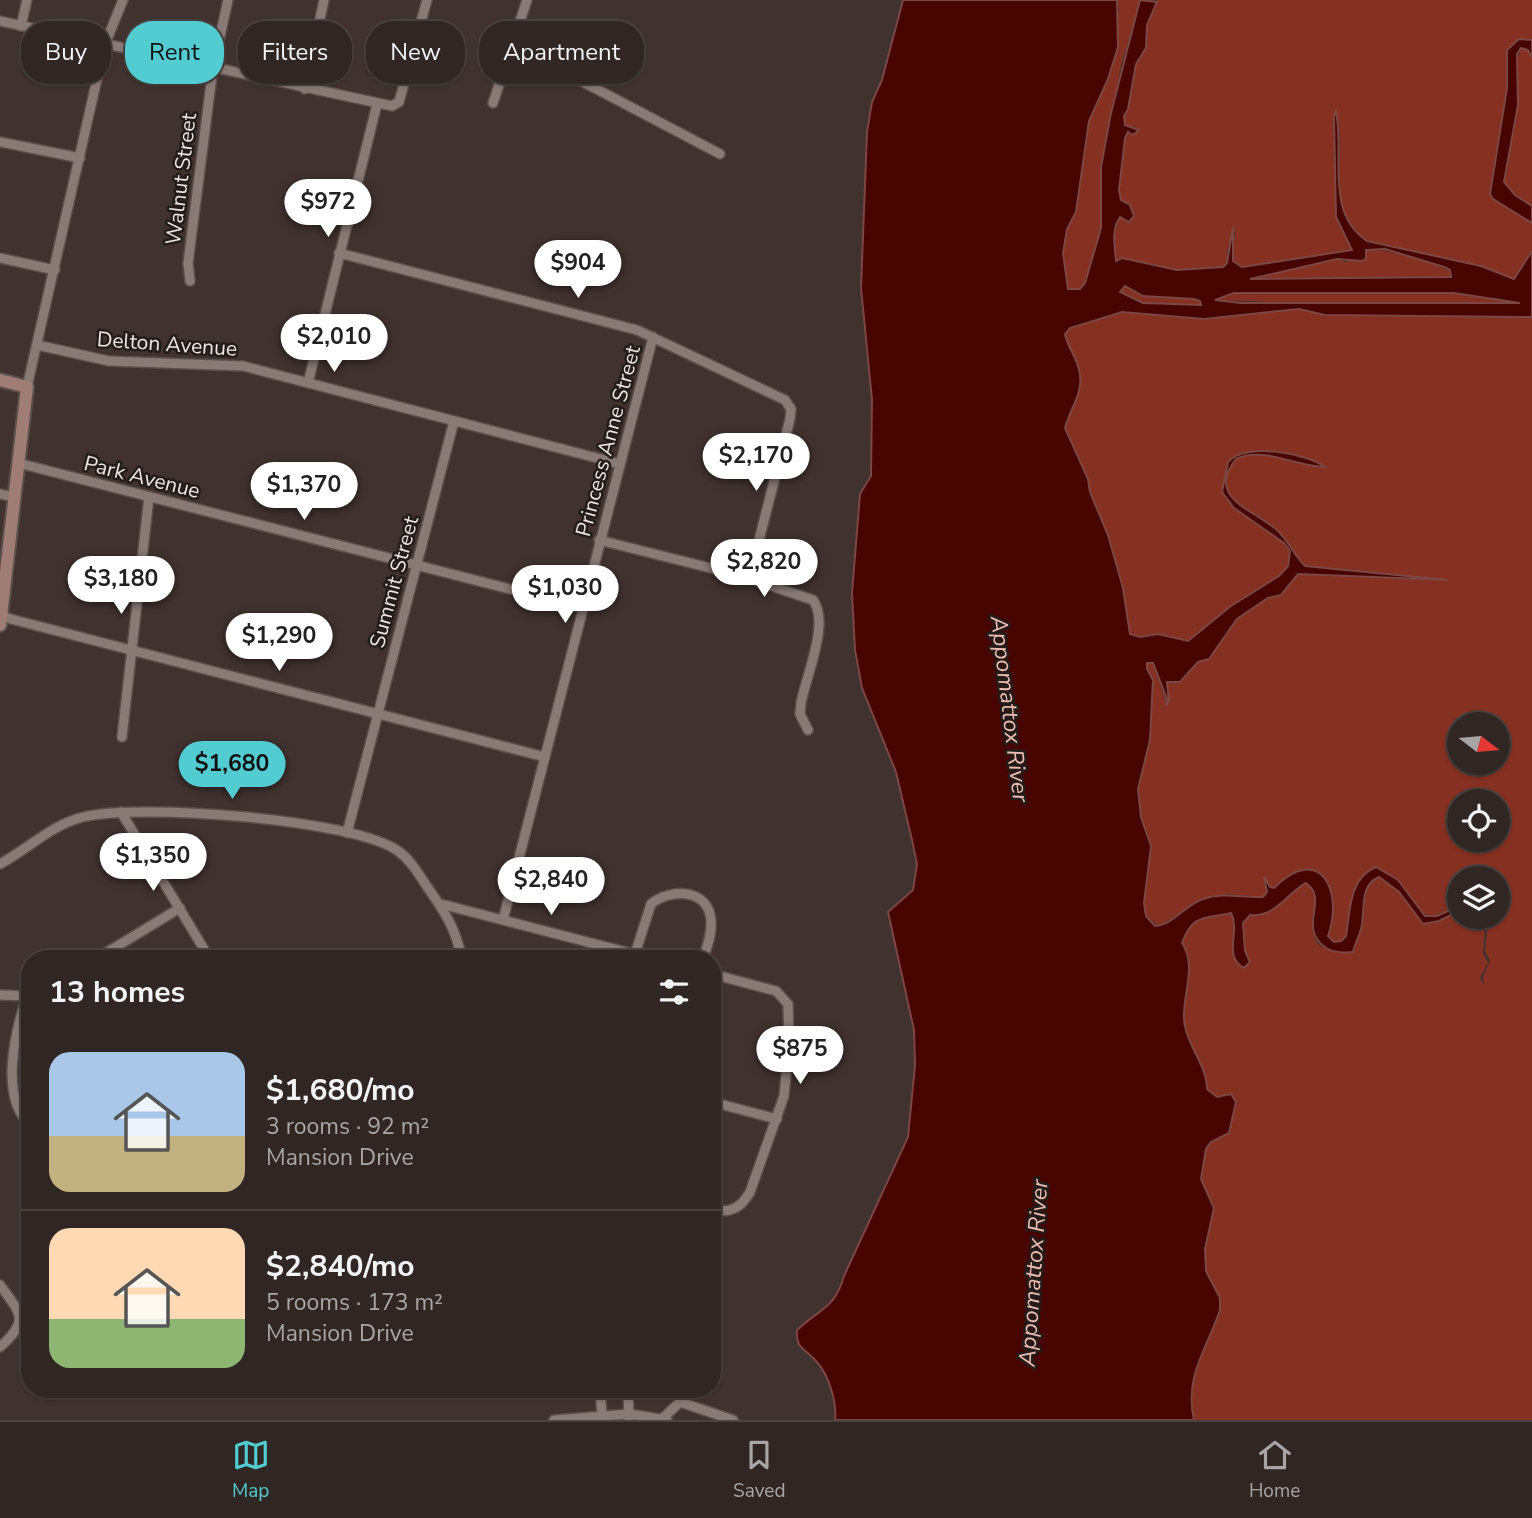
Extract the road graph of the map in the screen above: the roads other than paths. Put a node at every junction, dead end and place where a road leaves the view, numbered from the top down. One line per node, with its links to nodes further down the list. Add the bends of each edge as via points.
1 (27, 0): 8 (street)
2 (123, 0): 12 (street)
3 (228, 0): 9 (street, Walnut Street)
4 (324, 0): 18 (street)
5 (427, 0): 20 (street, via 399,102)
6 (527, 0): 10 (street)
7 (0, 21): 11 (street)
8 (22, 21)
9 (223, 21)
10 (519, 21)
11 (21, 26)
12 (111, 29)
13 (224, 71): 18 (street)
14 (96, 84): 23 (street)
15 (211, 84): 27 (street, Walnut Street, via 188,263)
16 (499, 84): 19 (street)
17 (587, 84): 22 (street)
18 (305, 89): 20 (street)
19 (493, 103)
20 (377, 104): 24 (street)
21 (0, 142): 23 (street)
22 (720, 154)
23 (80, 158): 26 (street)
24 (339, 253): 28 (street); 31 (street)
25 (0, 258): 26 (street)
26 (55, 270): 29 (street)
27 (190, 281)
28 (653, 337): 35 (street, Princess Anne Street); 41 (street, via 789,404 790,419)
29 (37, 345): 31 (street, Delton Avenue, via 109,361 222,363); 32 (street)
30 (0, 380): 32 (main road)
31 (307, 383): 33 (street, Delton Avenue)
32 (27, 387): 34 (main road)
33 (454, 421): 35 (street, Delton Avenue); 40 (street, Summit Street)
34 (18, 463): 37 (main road); 38 (street, Park Avenue)
35 (620, 464): 39 (street, Princess Anne Street)
36 (0, 494): 37 (street)
37 (14, 497): 43 (main road)
38 (149, 498): 40 (street, Park Avenue); 44 (street)
39 (600, 540): 41 (street); 42 (street, Princess Anne Street)
40 (416, 566): 42 (street, Park Avenue); 45 (street, Summit Street)
41 (749, 579): 46 (street, via 808,597 819,610 821,631 800,714)
42 (584, 608): 48 (street, Princess Anne Street)
43 (0, 618): 44 (street)
44 (132, 651): 45 (street); 47 (street)
45 (377, 714): 48 (street); 50 (street, Summit Street)
46 (808, 730)
47 (122, 737)
48 (545, 757): 54 (street, Princess Anne Street)
49 (121, 812): 50 (street, via 248,817); 51 (street, via 69,821); 53 (street)
50 (347, 834): 52 (street, via 379,841 400,852)
51 (0, 864)
52 (441, 904): 54 (street); 57 (street, via 453,924)
53 (180, 908): 55 (street); 56 (street)
54 (503, 920): 58 (street)
55 (111, 950)
56 (205, 950)
57 (460, 950)
58 (619, 950)
59 (636, 950): 60 (street, via 651,904 682,892 697,897 710,914)
60 (705, 950)
61 (721, 976): 67 (street, via 776,991 788,1004 789,1044)
62 (0, 995): 63 (street)
63 (21, 996)
64 (21, 1016): 66 (street, via 5,1078 12,1107)
65 (721, 1104): 67 (street)
66 (21, 1116)
67 (777, 1119): 68 (street, via 745,1201)
68 (721, 1210)
69 (0, 1285): 70 (street, via 19,1311 21,1322)
70 (0, 1347)
71 (601, 1398): 73 (street)
72 (628, 1398): 74 (street)
73 (602, 1414): 74 (street); 76 (street)
74 (629, 1417): 75 (street)
75 (664, 1419): 77 (street, via 680,1402)
76 (554, 1420)
77 (733, 1420)

